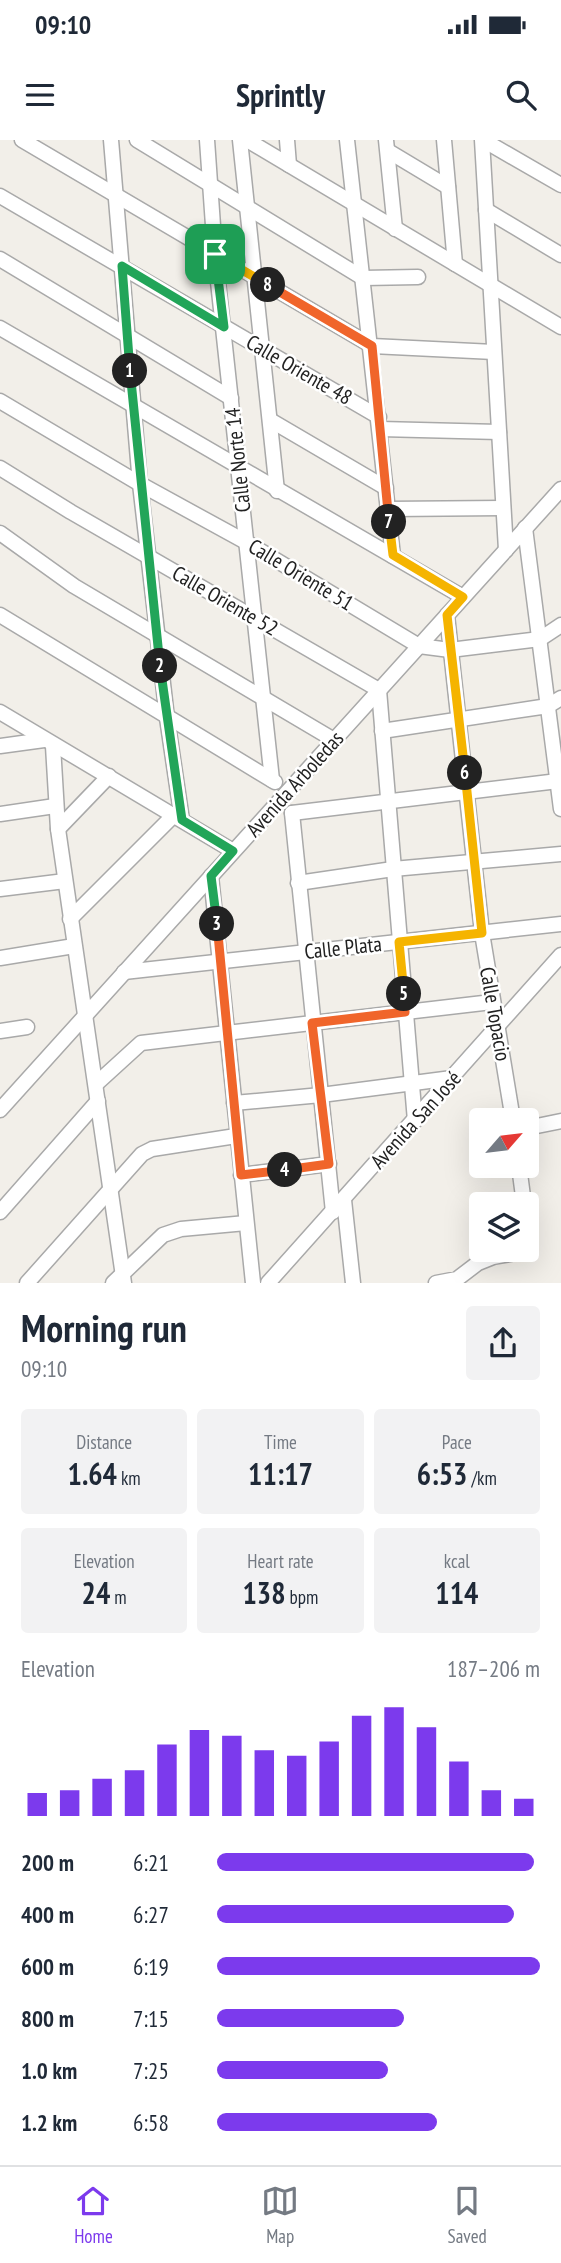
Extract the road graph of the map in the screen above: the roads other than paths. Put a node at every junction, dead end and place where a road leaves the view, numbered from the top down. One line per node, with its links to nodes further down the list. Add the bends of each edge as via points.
1 (22, 140): 16 (street)
2 (111, 140): 16 (street)
3 (137, 140): 14 (street)
4 (207, 140): 14 (street, Calle Norte 14)
5 (240, 140): 19 (street)
6 (247, 140): 12 (street)
7 (287, 140): 12 (street)
8 (347, 140): 18 (street)
9 (444, 140): 15 (street)
10 (483, 140): 13 (street); 20 (street)
11 (387, 145): 15 (street); 21 (street)
12 (289, 165): 18 (street)
13 (561, 185)
14 (211, 187): 19 (street); 22 (street, Calle Norte 14)
15 (448, 187): 25 (street)
16 (116, 195): 22 (street); 26 (street)
17 (0, 196): 26 (street, Calle Oriente 48)
18 (355, 204): 21 (street); 29 (street)
19 (247, 209): 27 (street); 29 (street)
20 (486, 210): 23 (street); 30 (street)
21 (395, 229): 25 (street)
22 (215, 254): 27 (street); 31 (street, Calle Norte 14)
23 (561, 255)
24 (0, 259): 34 (street)
25 (455, 264): 30 (street)
26 (122, 266): 31 (street, Calle Oriente 48); 34 (street)
27 (255, 276): 35 (street); 36 (street)
28 (418, 276): 29 (street)
29 (363, 278): 35 (street)
30 (491, 285): 32 (street); 37 (street)
31 (224, 327): 36 (street, Calle Oriente 48); 38 (street, Calle Norte 14)
32 (561, 327)
33 (0, 328): 40 (street)
34 (128, 334): 38 (street); 40 (street)
35 (372, 346): 37 (street); 42 (street)
36 (263, 349): 41 (street); 42 (street, Calle Oriente 48)
37 (495, 352): 43 (street)
38 (231, 398): 44 (street, Calle Norte 14)
39 (0, 401): 46 (street, Calle Oriente 51)
40 (132, 406): 44 (street); 46 (street)
41 (270, 420): 47 (street); 49 (street)
42 (380, 423): 43 (street, Calle Oriente 48); 47 (street)
43 (499, 432): 50 (street)
44 (238, 467): 49 (street); 54 (street, Calle Norte 14)
45 (0, 468): 57 (street, Calle Oriente 52)
46 (140, 484): 54 (street, Calle Oriente 51); 57 (street)
47 (386, 488): 51 (street)
48 (561, 489): 52 (street, Avenida Arboledas)
49 (277, 491): 56 (street)
50 (503, 508): 51 (street); 55 (street)
51 (388, 509): 56 (street)
52 (525, 528): 55 (street, Avenida Arboledas); 64 (street)
53 (0, 533): 63 (street, via 74,586)
54 (246, 542): 61 (street, Calle Norte 14); 65 (street, Calle Oriente 51)
55 (506, 550): 58 (street, Avenida Arboledas)
56 (393, 555): 58 (street)
57 (149, 557): 61 (street, Calle Oriente 52); 63 (street)
58 (463, 597): 60 (street, Avenida Arboledas)
59 (0, 615): 71 (street)
60 (447, 615): 65 (street, Avenida Arboledas); 66 (street, Calle Topacio)
61 (256, 619): 67 (street, Calle Oriente 52); 68 (street, Calle Norte 14)
62 (561, 625): 64 (street)
63 (156, 635): 68 (street); 71 (street)
64 (540, 639): 66 (street); 69 (street)
65 (419, 646): 66 (street); 67 (street, Avenida Arboledas)
66 (450, 650): 72 (street, Calle Topacio)
67 (379, 691): 73 (street); 74 (street, Avenida Arboledas)
68 (262, 696): 74 (street); 79 (street, Calle Norte 14)
69 (554, 702): 72 (street); 78 (street)
70 (0, 712): 75 (street)
71 (167, 718): 79 (street); 88 (street)
72 (458, 719): 73 (street); 81 (street, Calle Topacio)
73 (382, 731): 83 (street)
74 (334, 740): 80 (street, Avenida Arboledas)
75 (49, 743): 76 (street); 77 (street); 84 (street)
76 (0, 746)
77 (109, 776): 88 (street); 89 (street)
78 (559, 776): 81 (street); 85 (street)
79 (272, 780): 80 (street)
80 (289, 790): 82 (street, Avenida Arboledas)
81 (467, 792): 83 (street); 92 (street, Calle Topacio)
82 (278, 802): 86 (street); 90 (street, Avenida Arboledas)
83 (388, 802): 86 (street); 93 (street)
84 (55, 806): 87 (street); 89 (street)
85 (561, 809)
86 (292, 813): 96 (street)
87 (0, 814)
88 (178, 817): 90 (street); 98 (street)
89 (58, 829): 95 (street)
90 (233, 851): 94 (street, Avenida Arboledas)
91 (561, 854): 92 (street)
92 (474, 862): 93 (street); 100 (street, Calle Topacio)
93 (393, 869): 96 (street); 101 (street)
94 (211, 876): 106 (street); 107 (street, Avenida Arboledas)
95 (65, 881): 97 (street); 98 (street)
96 (298, 883): 103 (street)
97 (0, 889)
98 (70, 919): 102 (street)
99 (561, 924): 100 (street, Calle Plata)
100 (482, 933): 101 (street, Calle Plata); 108 (street, Calle Topacio)
101 (399, 942): 103 (street, Calle Plata); 109 (street)
102 (74, 946): 105 (street); 110 (street)
103 (305, 952): 106 (street, Calle Plata); 111 (street)
104 (561, 955): 113 (street, Avenida San José)
105 (0, 958)
106 (221, 963): 107 (street, Calle Plata); 115 (street)
107 (124, 972): 110 (street, Avenida Arboledas)
108 (492, 1002): 109 (street); 113 (street, Calle Topacio)
109 (405, 1012): 111 (street); 118 (street)
110 (87, 1015): 117 (street); 122 (street, Avenida Arboledas)
111 (312, 1023): 115 (street); 119 (street)
112 (27, 1027): 114 (street)
113 (498, 1028): 116 (street, Avenida San José); 123 (street, Calle Topacio)
114 (0, 1031)
115 (227, 1034): 117 (street, via 141,1043); 121 (street)
116 (452, 1078): 118 (street); 124 (street, Avenida San José)
117 (96, 1084): 120 (street)
118 (411, 1084): 119 (street); 124 (street)
119 (321, 1095): 121 (street); 128 (street)
120 (98, 1101): 130 (street); 132 (street)
121 (234, 1103): 127 (street)
122 (1, 1104)
123 (511, 1108)
124 (415, 1121): 131 (street, Avenida San José)
125 (561, 1121): 126 (street)
126 (539, 1126)
127 (236, 1136): 129 (street); 130 (street, via 152,1149)
128 (329, 1164): 129 (street); 133 (street)
129 (241, 1175): 134 (street)
130 (110, 1188): 136 (street); 138 (street)
131 (344, 1200): 133 (street, Avenida San José); 137 (street)
132 (0, 1212)
133 (333, 1212): 140 (street, Avenida San José)
134 (246, 1223): 136 (street, via 163,1235); 139 (street)
135 (482, 1262): 141 (street, via 457,1279)
136 (120, 1279)
137 (349, 1280)
138 (27, 1283)
139 (253, 1283)
140 (268, 1283)
141 (436, 1283)

